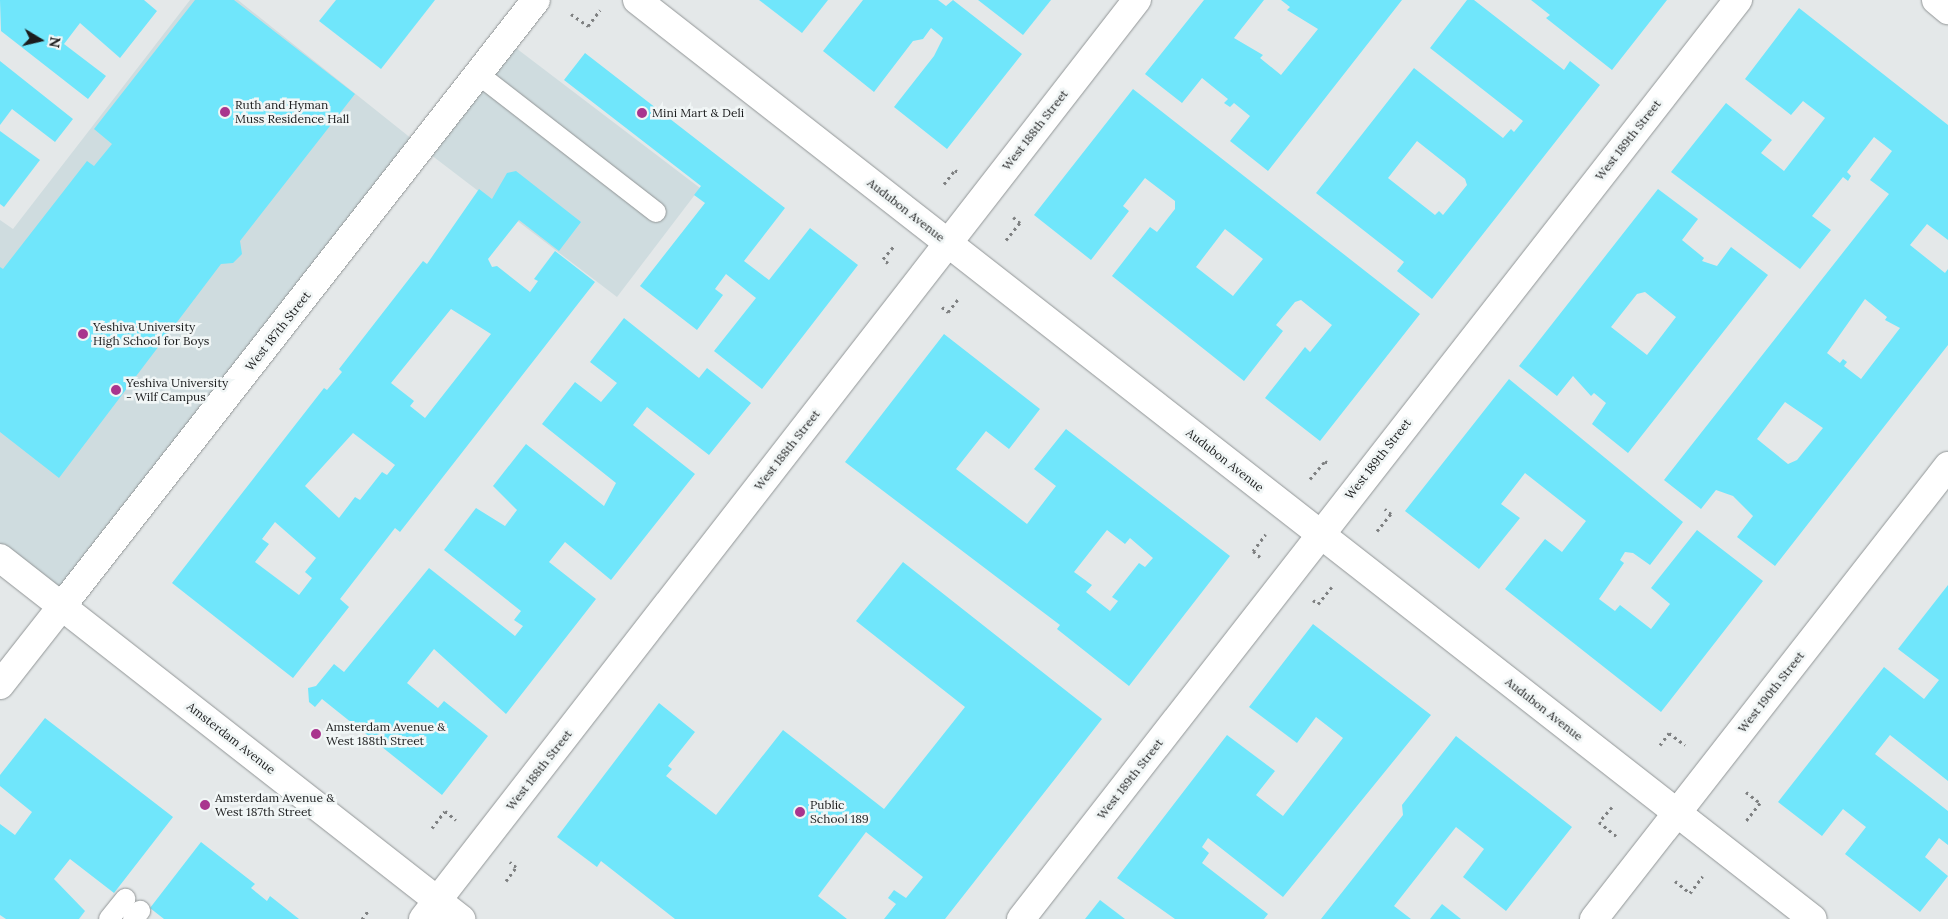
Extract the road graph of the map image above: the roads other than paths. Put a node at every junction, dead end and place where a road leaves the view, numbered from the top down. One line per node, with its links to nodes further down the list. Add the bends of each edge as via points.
1 (536, 0): 7 (street, West 187th Street)
2 (637, 0): 9 (street, Audubon Avenue)
3 (1137, 0): 9 (street, West 188th Street)
4 (1738, 0): 11 (street, West 189th Street)
5 (1936, 0): 6 (street)
6 (1948, 10)
7 (478, 74): 8 (lane); 13 (street, West 187th Street)
8 (656, 212)
9 (947, 243): 11 (street, Audubon Avenue); 17 (street, West 188th Street)
10 (1948, 466): 15 (street, West 190th Street)
11 (1320, 534): 15 (street, Audubon Avenue); 20 (street, West 189th Street)
12 (0, 558): 13 (street, Amsterdam Avenue)
13 (62, 606): 14 (street, West 187th Street); 17 (street, Amsterdam Avenue)
14 (0, 685)
15 (1676, 813): 21 (street, West 190th Street); 22 (street, Audubon Avenue)
16 (132, 910): 18 (lane)
17 (430, 910): 19 (street, Amsterdam Avenue)
18 (109, 919)
19 (461, 919)
20 (1021, 919)
21 (1594, 919)
22 (1813, 919)

